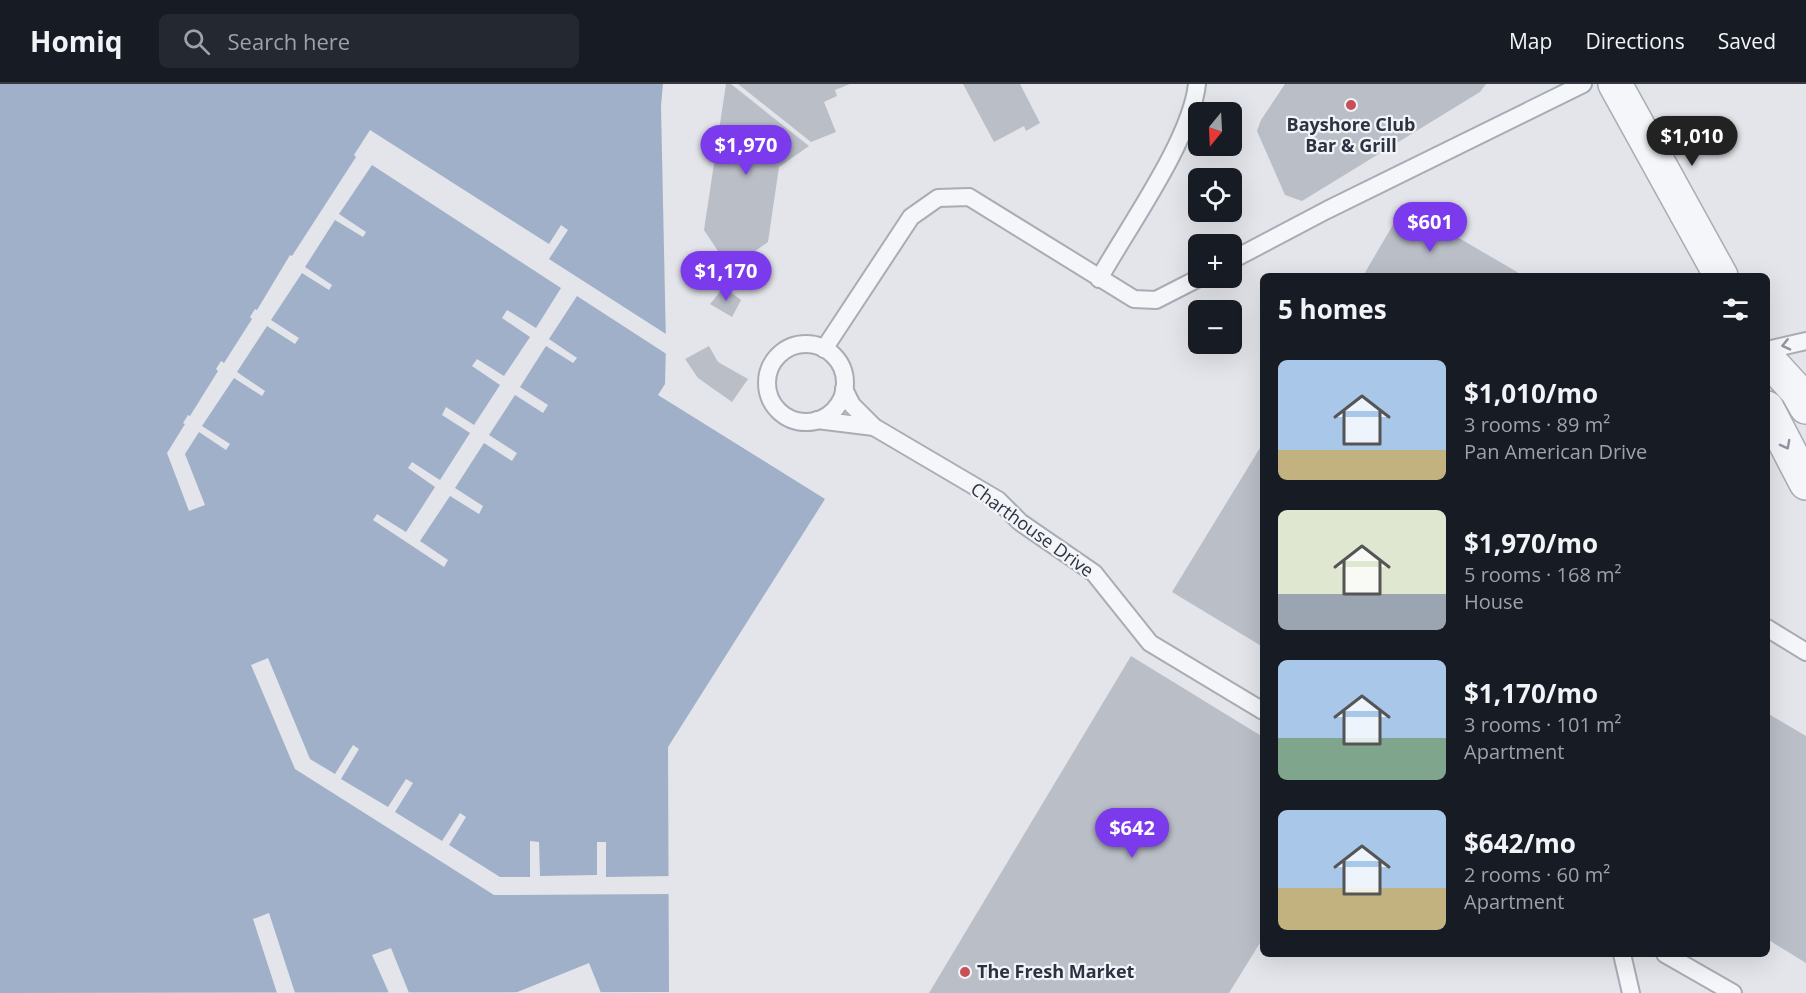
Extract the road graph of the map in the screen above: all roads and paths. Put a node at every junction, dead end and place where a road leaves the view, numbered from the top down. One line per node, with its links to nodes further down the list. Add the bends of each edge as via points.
1 (1197, 84): 6 (lane, via 1191,110 1173,151)
2 (1583, 84): 4 (lane)
3 (1615, 84): 5 (street)
4 (1242, 255)
5 (1719, 273)
6 (1099, 279): 7 (lane, via 1145,301 1156,300); 9 (lane, via 969,197 938,198 911,217)
7 (1188, 284)
8 (1806, 341): 10 (lane, one-way to 10)
9 (824, 349): 12 (lane, via 838,361); 15 (lane, via 804,344 791,346 771,364 766,378 772,404 782,414 794,420)
10 (1770, 349)
11 (1770, 361): 13 (street)
12 (844, 389): 15 (lane, via 837,406); 16 (lane, Charthouse Drive, via 852,405)
13 (1806, 407)
14 (1770, 414): 17 (street, one-way to 17)
15 (818, 420): 16 (lane, Charthouse Drive)
16 (874, 427): 20 (lane, Charthouse Drive, via 998,500 1020,522 1094,573 1150,643)
17 (1806, 483)
18 (1770, 630): 19 (lane)
19 (1806, 652)
20 (1260, 709)
21 (1623, 957): 23 (lane)
22 (1670, 957): 24 (lane)
23 (1631, 993)
24 (1733, 993)

